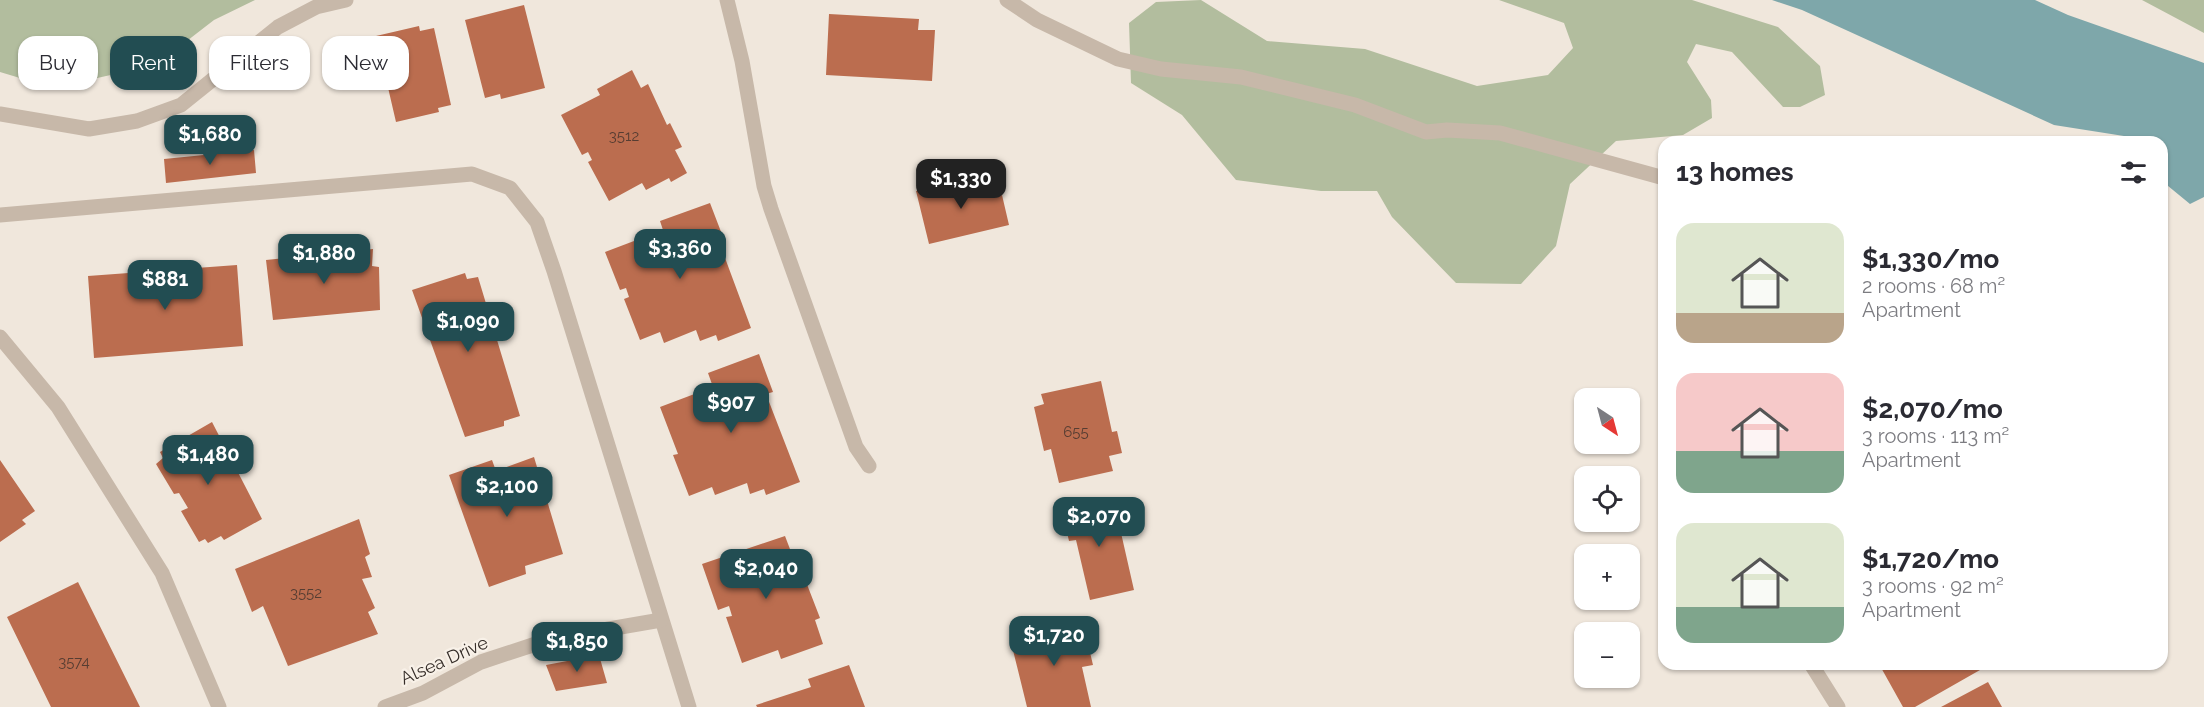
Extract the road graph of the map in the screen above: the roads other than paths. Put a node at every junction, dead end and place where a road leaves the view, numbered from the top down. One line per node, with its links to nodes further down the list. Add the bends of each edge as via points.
1 (346, 0): 4 (street, via 316,7 278,27 181,105 137,121 90,129)
2 (727, 0): 8 (street, via 771,209 856,447)
3 (1007, 0): 5 (street, via 1037,20 1118,59 1161,69 1241,77 1293,89 1354,105 1426,132 1500,133)
4 (0, 114)
5 (1658, 176)
6 (0, 215): 9 (street, via 472,174 510,188 537,222)
7 (0, 337): 11 (street, via 58,407 162,573)
8 (869, 466)
9 (661, 620): 12 (street, Alsea Drive, via 550,639 481,662 423,693); 13 (street)
10 (1815, 670): 14 (street)
11 (219, 707)
12 (385, 707)
13 (689, 707)
14 (1838, 707)

